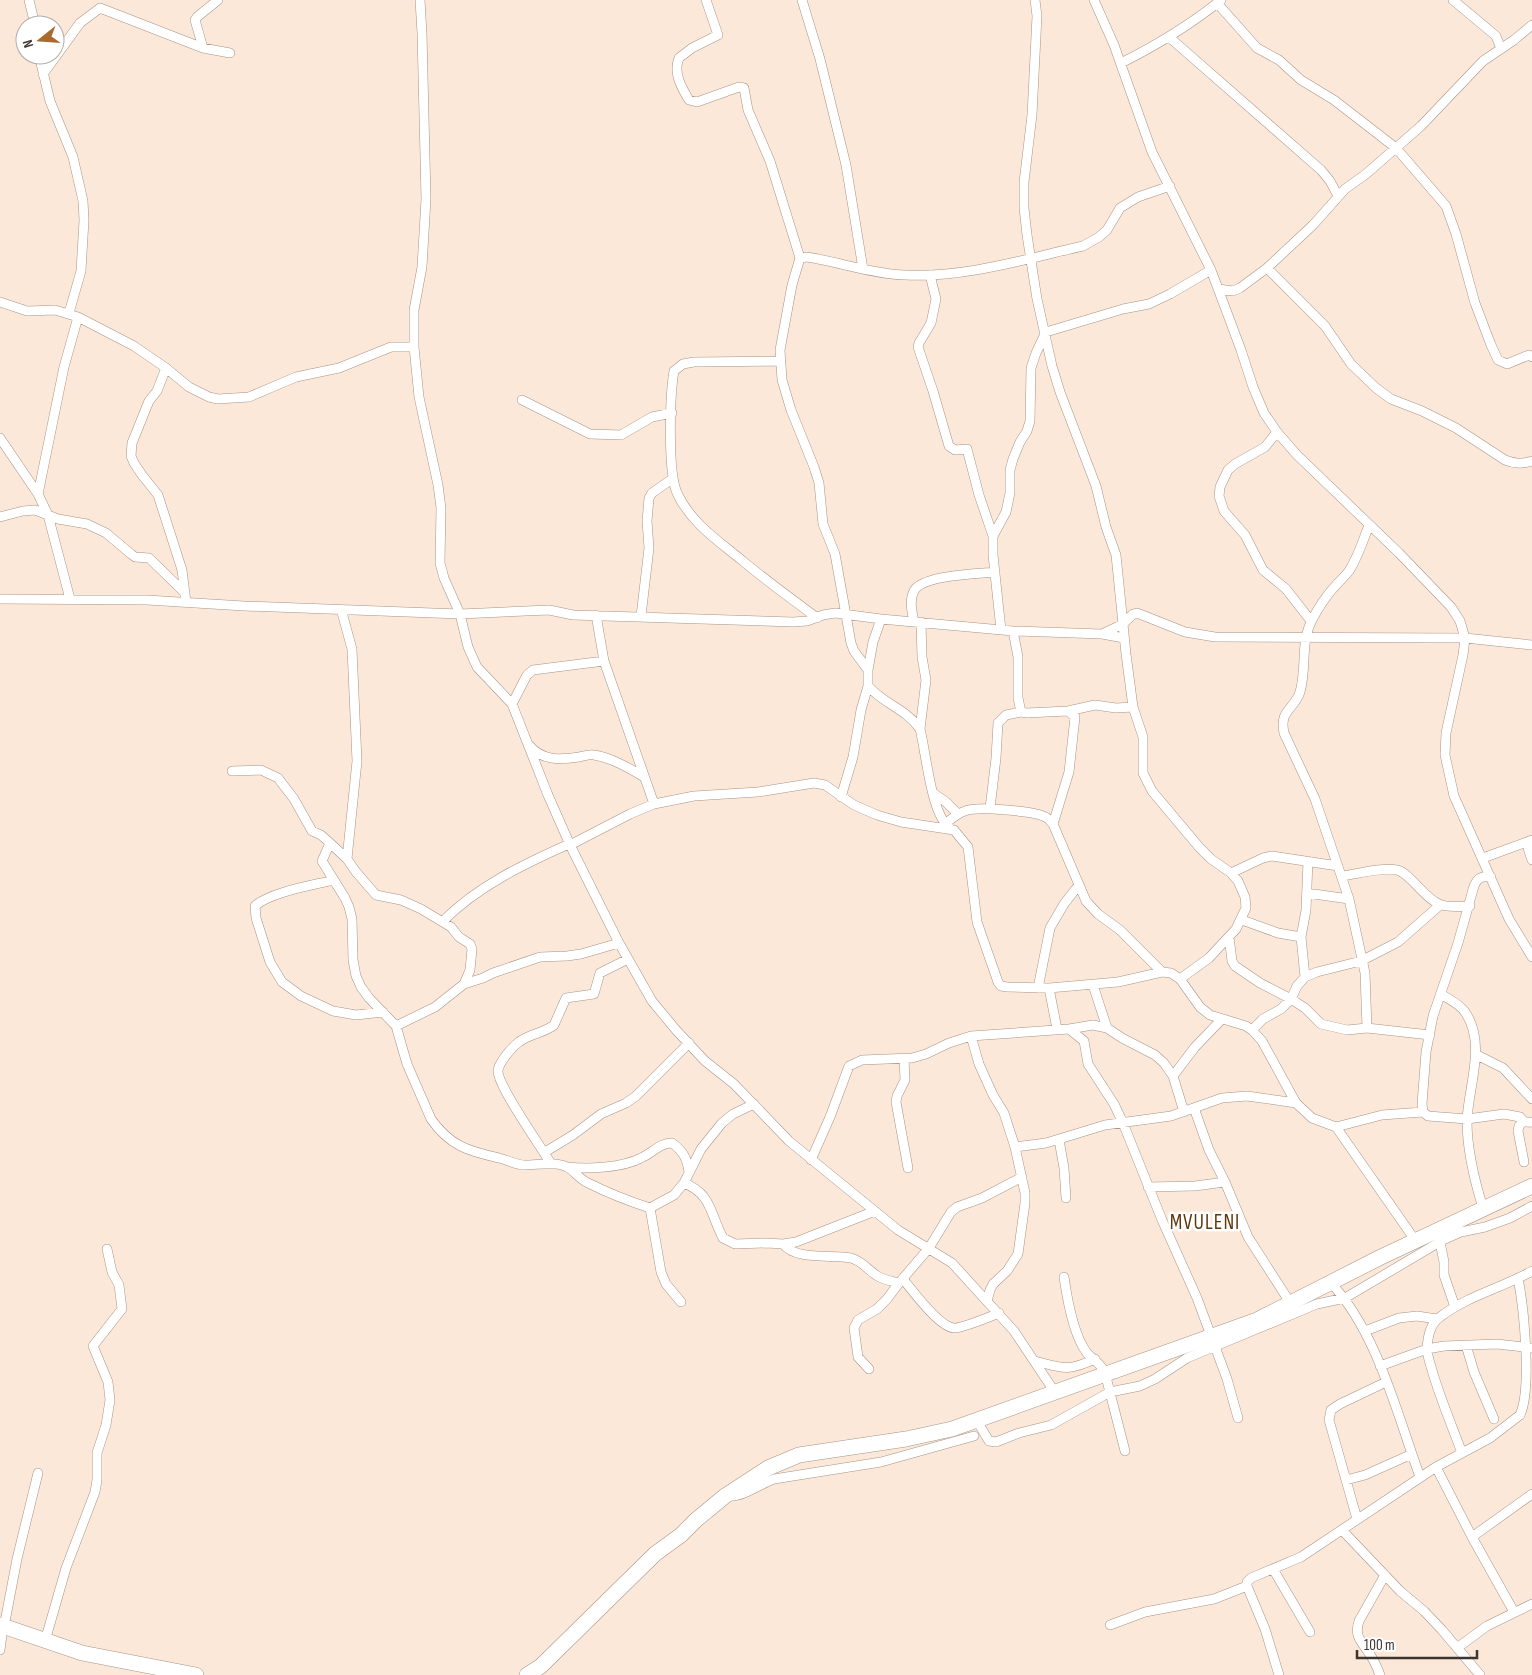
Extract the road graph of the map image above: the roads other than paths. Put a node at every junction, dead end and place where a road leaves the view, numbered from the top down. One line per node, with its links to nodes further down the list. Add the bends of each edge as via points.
1 (29, 0): 10 (street)
2 (218, 0): 13 (street, via 195,20)
3 (420, 0): 33 (street, via 426,199 422,267 414,310)
4 (706, 0): 22 (street, via 718,35 679,58 676,70 682,88 689,100 697,102 744,88 748,110 770,161)
5 (802, 0): 25 (street, via 846,165)
6 (1035, 0): 23 (street, via 1032,115 1024,182)
7 (1094, 0): 16 (street)
8 (1453, 0): 14 (street, via 1496,36)
9 (1219, 2): 12 (street); 19 (street, via 1257,48 1279,60 1305,83 1334,100)
10 (33, 15)
11 (1532, 25): 14 (street)
12 (1169, 37): 16 (street); 21 (street, via 1321,170)
13 (203, 48): 15 (street); 18 (street, via 100,8 80,23)
14 (1500, 49): 19 (street, via 1478,66)
15 (230, 53)
16 (1121, 63): 20 (street, via 1152,152)
17 (41, 65): 18 (street)
18 (43, 74): 30 (street, via 50,101 73,157 83,201 81,271)
19 (1396, 148): 21 (street); 34 (street, via 1446,206 1475,303 1498,360 1506,364 1529,355)
20 (1170, 186): 23 (street, via 1138,197 1120,208 1107,230 1083,246); 26 (street)
21 (1338, 196): 24 (street, via 1313,225)
22 (800, 258): 25 (street); 35 (street, via 792,285)
23 (1030, 258): 27 (street, via 969,271); 32 (street)
24 (1267, 268): 28 (street, via 1234,291); 41 (street, via 1325,326 1351,364 1391,399 1456,428 1505,460 1524,464)
25 (863, 269): 27 (street)
26 (1211, 270): 28 (street); 32 (street, via 1148,304)
27 (930, 275): 47 (street, via 936,299 931,323 919,343 919,350 949,446 955,450 967,449)
28 (1218, 289): 39 (street, via 1252,387)
29 (0, 302): 30 (street, via 27,311)
30 (69, 313): 31 (street)
31 (78, 317): 36 (street, via 134,346); 43 (street, via 64,367)
32 (1046, 332): 47 (street, via 1031,368 1028,431 1013,459 1006,512); 61 (street, via 1057,383 1114,546)
33 (414, 347): 36 (street, via 391,347 339,368 296,377 239,399 209,397 189,387); 53 (street, via 419,397 441,508 440,563)
34 (1532, 357)
35 (780, 361): 38 (street, via 683,364 674,370); 56 (street, via 791,410 819,483 823,524 834,554)
36 (166, 368): 49 (street, via 149,402 131,452 134,463 158,495 182,570)
37 (522, 400): 38 (street, via 590,434 621,435 652,417)
38 (672, 413): 42 (street)
39 (1277, 432): 46 (street); 59 (street, via 1266,447 1228,470 1219,496 1224,511 1244,534 1263,570 1286,588)
40 (0, 438): 43 (street)
41 (1532, 461)
42 (672, 479): 55 (street, via 649,498 649,548); 57 (street, via 689,515 765,581)
43 (38, 494): 44 (street)
44 (48, 515): 45 (street, via 36,510); 49 (street, via 98,528 136,557 149,558); 51 (street)
45 (0, 517)
46 (1369, 525): 59 (street, via 1348,573 1325,598); 67 (street, via 1451,607)
47 (994, 536): 48 (street)
48 (995, 572): 60 (street, via 919,584 912,596); 62 (street)
49 (186, 598): 51 (street); 52 (street, via 244,606)
50 (0, 599): 51 (street)
51 (70, 599)
52 (341, 609): 53 (street); 92 (street, via 352,649 357,761)
53 (460, 614): 54 (street, via 549,610); 72 (street, via 477,667)
54 (596, 615): 55 (street); 69 (street)
55 (641, 616): 57 (street, via 793,622)
56 (845, 616): 57 (street, via 828,614); 58 (street); 70 (street, via 854,651)
57 (817, 618)
58 (881, 619): 60 (street); 70 (street)
59 (1311, 621): 65 (street)
60 (917, 622): 62 (street); 76 (street, via 926,680)
61 (1123, 624): 64 (street); 65 (street, via 1137,613 1198,635); 66 (street)
62 (1001, 630): 63 (street)
63 (1013, 631): 64 (street); 74 (street)
64 (1102, 634): 66 (street)
65 (1305, 637): 67 (street); 95 (street, via 1303,682 1299,695 1283,718 1284,733 1315,799)
66 (1124, 638): 73 (street)
67 (1465, 638): 68 (street); 91 (street, via 1446,733 1445,755 1454,796)
68 (1531, 647)
69 (604, 661): 72 (street, via 533,670); 79 (street)
70 (868, 670): 71 (street)
71 (868, 686): 76 (street, via 883,700 907,714); 81 (street)
72 (512, 704): 77 (street)
73 (1134, 707): 75 (street, via 1095,705); 96 (street, via 1143,737 1144,773 1152,792 1199,848)
74 (1021, 712): 75 (street); 83 (street, via 1006,715 998,723)
75 (1074, 713): 86 (street, via 1068,772)
76 (920, 729): 80 (street)
77 (528, 744): 79 (street, via 543,756 566,759 593,755 626,766); 90 (street)
78 (232, 772): 89 (street, via 261,770 278,778 312,831)
79 (644, 777): 82 (street)
80 (933, 793): 84 (street); 85 (street)
81 (841, 797): 82 (street, via 825,785 814,783 758,792 694,796); 87 (street, via 878,816)
82 (654, 804): 90 (street)
83 (990, 808): 84 (street); 86 (street, via 1038,814)
84 (958, 814): 85 (street)
85 (945, 824): 87 (street)
86 (1053, 824): 100 (street)
87 (954, 830): 118 (street, via 968,847 977,922 998,982 1007,987)
88 (1530, 841): 91 (street); 93 (street, via 1528,848)
89 (330, 843): 92 (street); 99 (street, via 322,861)
90 (570, 844): 106 (street, via 504,875); 109 (street)
91 (1483, 858): 98 (street)
92 (347, 859): 106 (street, via 376,895 401,900)
93 (1532, 860)
94 (1308, 861): 95 (street); 96 (street, via 1272,856); 101 (street)
95 (1338, 866): 97 (street)
96 (1232, 873): 105 (street, via 1245,897)
97 (1342, 876): 102 (street); 103 (street, via 1397,870)
98 (1491, 877): 104 (street, via 1484,876 1476,881); 110 (street, via 1509,919)
99 (334, 880): 123 (street, via 346,898 352,919 356,976 361,988); 123 (street, via 283,893 255,906 270,962 282,982 301,996 333,1011 356,1015)
100 (1078, 886): 113 (street, via 1098,914 1120,930); 118 (street, via 1050,928)
101 (1308, 893): 102 (street); 108 (street)
102 (1349, 899): 112 (street)
103 (1440, 905): 104 (street); 112 (street, via 1398,942)
104 (1470, 906): 120 (street)
105 (1242, 920): 107 (street); 108 (street, via 1278,933)
106 (443, 921): 116 (street, via 472,949 470,970)
107 (1228, 936): 115 (street, via 1209,958); 121 (street, via 1235,966)
108 (1301, 936): 114 (street)
109 (619, 943): 111 (street); 116 (street, via 581,954 540,957)
110 (1532, 957)
111 (628, 959): 134 (street, via 652,1001); 150 (street, via 600,973 594,994 566,998 554,1025 518,1042 498,1070 519,1116)
112 (1361, 961): 114 (street); 128 (street, via 1365,973)
113 (1162, 972): 115 (street); 117 (street)
114 (1305, 976): 121 (street)
115 (1180, 979): 124 (street, via 1200,1007)
116 (464, 984): 126 (street, via 435,1007)
117 (1093, 984): 119 (street); 122 (street)
118 (1038, 988): 119 (street)
119 (1049, 988): 129 (street)
120 (1441, 994): 132 (street); 135 (street, via 1465,1012)
121 (1291, 999): 128 (street, via 1321,1024 1347,1030); 131 (street)
122 (1100, 1009): 125 (street); 127 (street)
123 (382, 1012): 126 (street)
124 (1222, 1019): 131 (street); 137 (street)
125 (1093, 1025): 127 (street); 130 (street)
126 (396, 1026): 153 (street, via 418,1091 431,1119 447,1138 477,1153 522,1165)
127 (1107, 1028): 137 (street, via 1156,1055)
128 (1367, 1028): 132 (street)
129 (1057, 1029): 130 (street); 133 (street)
130 (1068, 1029): 146 (street, via 1084,1041 1088,1064)
131 (1252, 1030): 139 (street, via 1262,1041)
132 (1430, 1035): 143 (street)
133 (971, 1036): 136 (street, via 926,1054); 149 (street, via 979,1064 1004,1113)
134 (689, 1043): 140 (street); 150 (street, via 636,1096 601,1114)
135 (1475, 1054): 138 (street, via 1503,1068); 144 (street)
136 (904, 1058): 151 (street, via 862,1060 849,1066); 155 (street, via 905,1080 896,1102)
137 (1173, 1076): 142 (street)
138 (1532, 1099)
139 (1296, 1103): 141 (street, via 1248,1096 1229,1097); 147 (street, via 1312,1118)
140 (754, 1104): 151 (street); 156 (street, via 722,1123 701,1149)
141 (1194, 1108): 142 (street); 158 (street)
142 (1184, 1112): 146 (street)
143 (1423, 1112): 144 (street, via 1428,1116); 147 (street, via 1382,1115)
144 (1467, 1119): 145 (street, via 1504,1114); 166 (street, via 1472,1167)
145 (1528, 1122): 152 (street, via 1519,1126 1518,1131)
146 (1124, 1123): 148 (street, via 1105,1125); 161 (street)
147 (1336, 1127): 170 (street)
148 (1059, 1140): 149 (street); 163 (street)
149 (1015, 1147): 157 (street)
150 (545, 1152): 153 (street)
151 (811, 1160): 167 (street)
152 (1524, 1162)
153 (551, 1164): 154 (street)
154 (567, 1167): 156 (street, via 625,1164 642,1158 661,1145 672,1143 687,1159); 165 (street, via 584,1181)
155 (908, 1168)
156 (689, 1172): 159 (street)
157 (1022, 1177): 172 (street, via 982,1198 957,1206); 180 (street, via 1025,1203 1018,1254 994,1284)
158 (1225, 1182): 161 (street); 182 (street, via 1248,1237)
159 (684, 1183): 165 (street, via 674,1195); 171 (street, via 705,1197 723,1238 728,1242)
160 (1532, 1186): 162 (main road)
161 (1148, 1187): 188 (street)
162 (1509, 1196): 166 (main road); 168 (street)
163 (1066, 1198)
164 (1532, 1206): 168 (street)
165 (650, 1208): 181 (street, via 661,1272)
166 (1483, 1208): 169 (main road)
167 (875, 1211): 171 (street, via 796,1242); 172 (street, via 912,1240)
168 (1517, 1214): 169 (street, via 1485,1227)
169 (1439, 1236): 170 (main road); 179 (street); 183 (street, via 1444,1275)
170 (1415, 1240): 178 (main road)
171 (783, 1244): 177 (street, via 792,1252 852,1258 884,1280)
172 (929, 1248): 177 (street); 180 (street, via 952,1263)
173 (107, 1249): 225 (street, via 112,1272 120,1285 122,1308 93,1346 108,1382 108,1416 97,1453 95,1492 66,1568)
174 (1532, 1271): 176 (street)
175 (1064, 1277): 192 (street, via 1068,1305 1079,1340)
176 (1518, 1278): 183 (street); 190 (street)
177 (901, 1281): 184 (street, via 949,1326 959,1327); 195 (street, via 877,1309 855,1324 858,1357)
178 (1330, 1282): 179 (street); 182 (main road)
179 (1345, 1298): 186 (street); 187 (street)
180 (986, 1301): 184 (street)
181 (681, 1302)
182 (1291, 1304): 186 (main road)
183 (1455, 1307): 185 (street)
184 (999, 1313): 193 (street)
185 (1437, 1319): 187 (street, via 1399,1318); 191 (street, via 1430,1328)
186 (1256, 1325): 188 (main road)
187 (1365, 1331): 194 (street)
188 (1213, 1341): 196 (main road); 199 (street, via 1155,1380); 200 (street)
189 (1466, 1345): 190 (street); 191 (street); 201 (street)
190 (1529, 1348): 206 (street, via 1520,1415 1490,1438)
191 (1427, 1349): 194 (street); 206 (street, via 1435,1381)
192 (1094, 1359): 193 (street, via 1068,1368); 196 (street, via 1102,1365)
193 (1035, 1361): 198 (street)
194 (1380, 1366): 197 (street)
195 (869, 1369)
196 (1105, 1373): 198 (main road); 199 (street)
197 (1386, 1382): 207 (street); 211 (street, via 1331,1410 1328,1420)
198 (1054, 1392): 202 (main road)
199 (1110, 1392): 204 (street, via 1051,1425 996,1442); 205 (street)
200 (1238, 1418)
201 (1494, 1419)
202 (979, 1425): 203 (street); 204 (street); 213 (main road, via 799,1456 768,1468)
203 (974, 1436): 204 (street); 213 (street, via 881,1462 774,1479 741,1495)
204 (989, 1440)
205 (1125, 1451)
206 (1462, 1453): 208 (street)
207 (1412, 1454): 210 (street); 211 (street)
208 (1436, 1467): 210 (street); 216 (street)
209 (38, 1473): 223 (street)
210 (1420, 1477): 214 (street)
211 (1346, 1480): 214 (street)
212 (1532, 1494): 216 (street)
213 (725, 1496): 228 (main road, via 655,1554)
214 (1357, 1519): 215 (street)
215 (1342, 1530): 217 (street, via 1301,1557); 218 (street)
216 (1472, 1538): 221 (street)
217 (1273, 1569): 219 (street, via 1251,1578); 224 (street)
218 (1385, 1575): 226 (street); 233 (street, via 1357,1629 1359,1639)
219 (1247, 1586): 222 (street, via 1214,1599 1145,1612); 232 (street)
220 (1532, 1604): 221 (street)
221 (1514, 1612): 226 (street, via 1487,1626)
222 (1110, 1624)
223 (2, 1631): 225 (main road); 227 (street)
224 (1310, 1632)
225 (45, 1641): 229 (main road)
226 (1457, 1648): 234 (street)
227 (0, 1650)
228 (538, 1670): 231 (main road)
229 (162, 1671): 230 (main road)
230 (196, 1675)
231 (527, 1675)
232 (1279, 1675)
233 (1380, 1675)
234 (1480, 1675)

